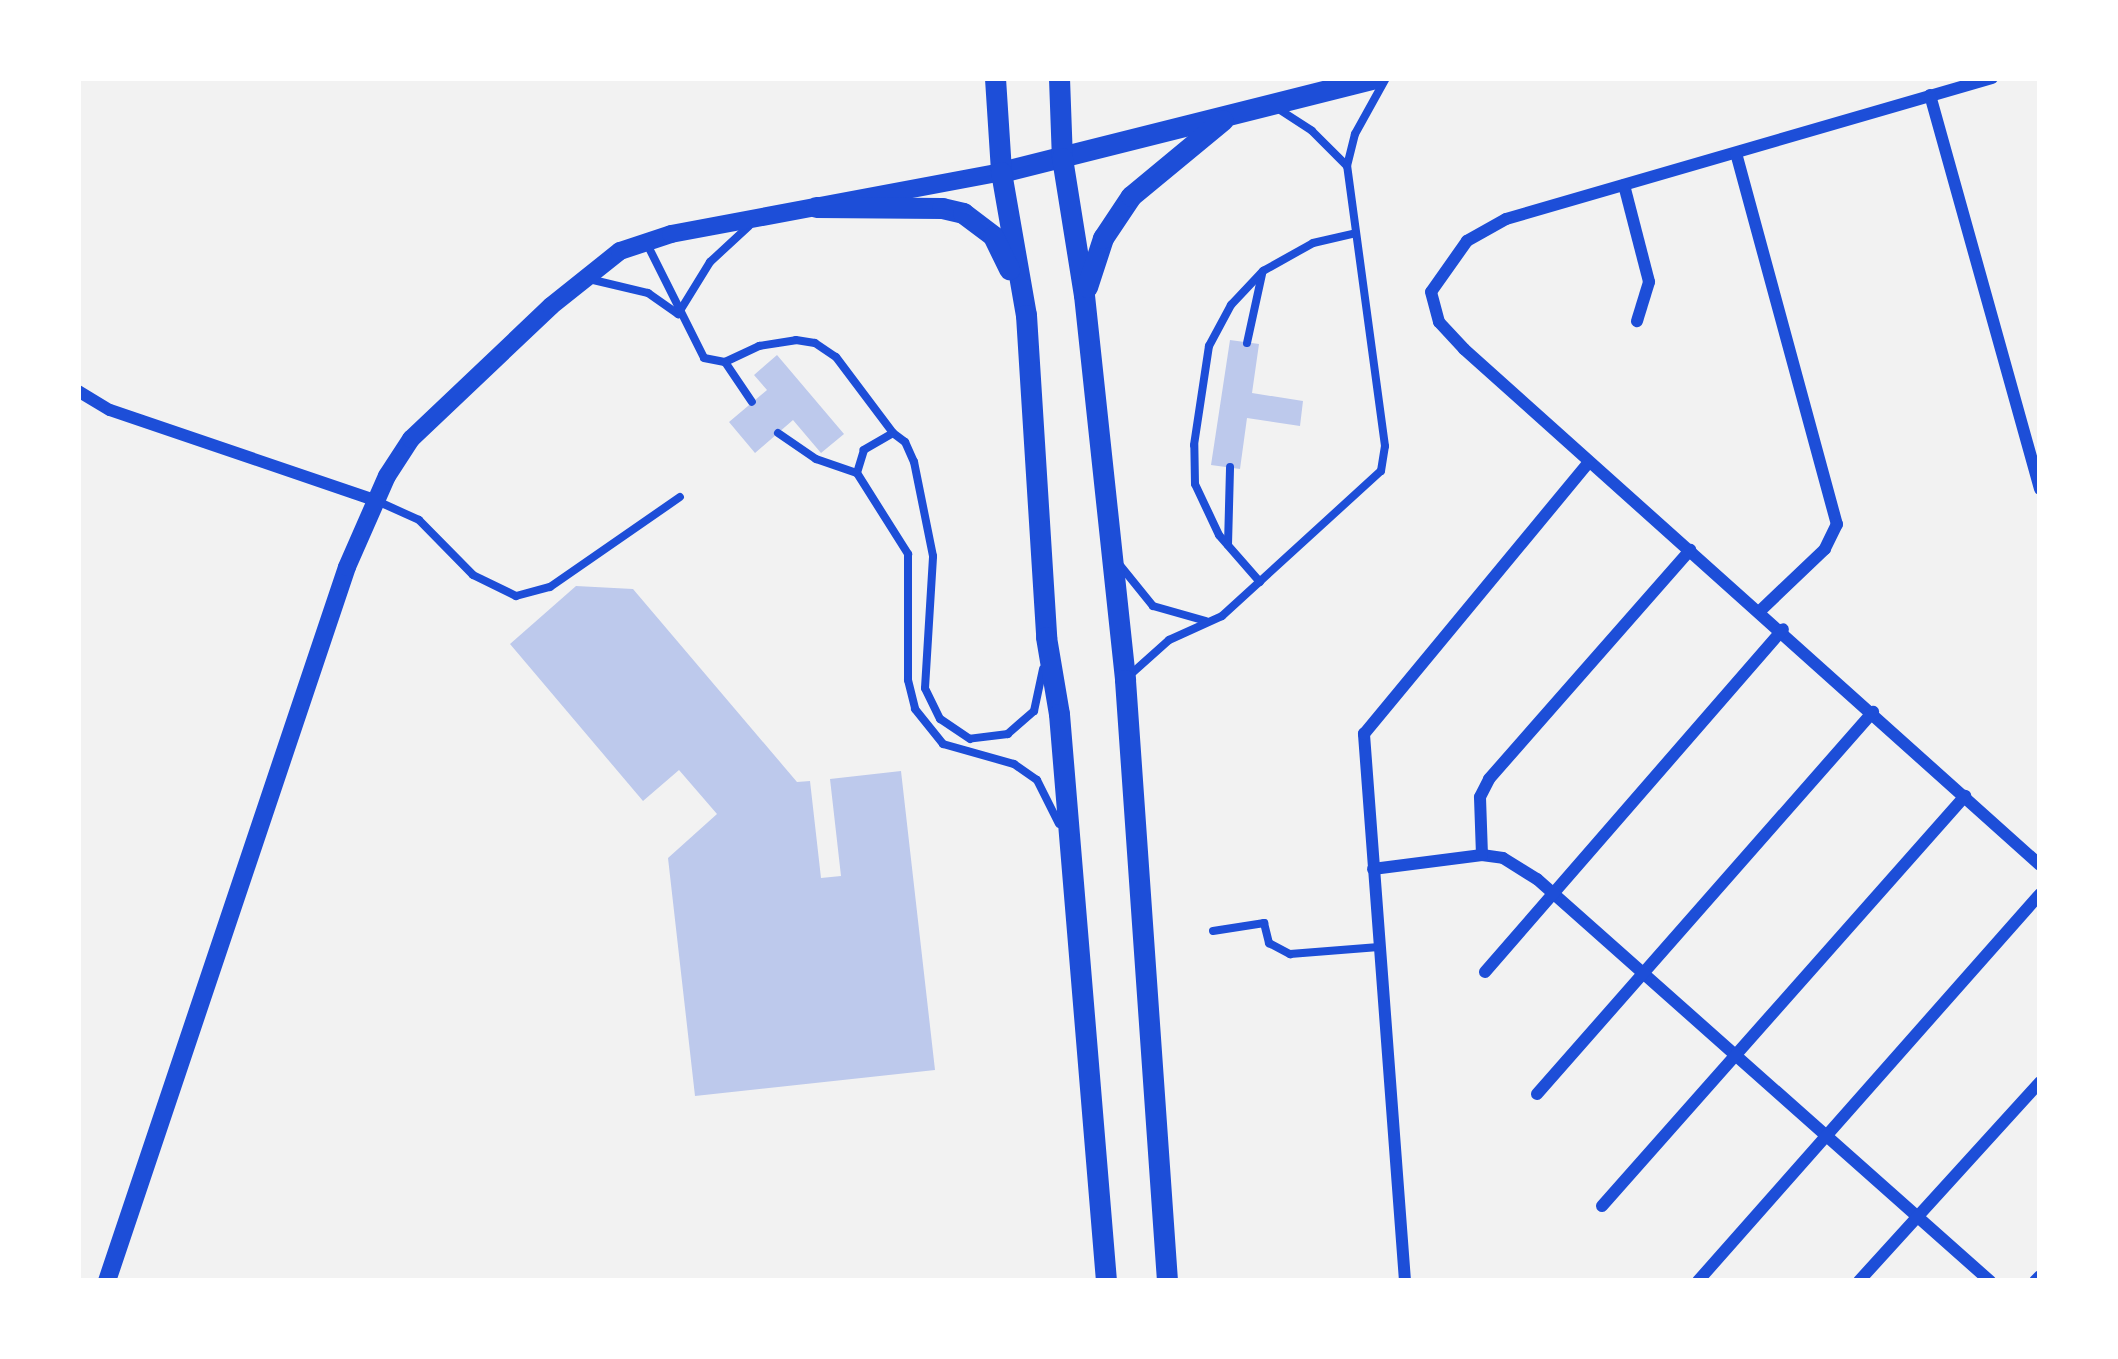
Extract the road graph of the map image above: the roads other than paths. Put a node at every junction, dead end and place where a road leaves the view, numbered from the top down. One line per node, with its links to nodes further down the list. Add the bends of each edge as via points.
1 (994, 78): 12 (main road)
2 (1059, 78): 10 (main road)
3 (1376, 78): 7 (main road)
4 (1386, 78): 11 (lane)
5 (1992, 78): 6 (street)
6 (1930, 95): 9 (street); 33 (street)
7 (1272, 106): 8 (main road); 11 (lane)
8 (1223, 120): 10 (main road); 20 (main road, via 1119,211)
9 (1736, 153): 13 (street); 40 (street, via 1837,524 1825,549)
10 (1063, 158): 12 (main road); 20 (main road)
11 (1347, 166): 16 (lane)
12 (1001, 172): 14 (street); 22 (main road)
13 (1624, 185): 23 (street, via 1648,282); 30 (street, via 1482,229 1431,292 1439,322)
14 (815, 207): 15 (street); 22 (main road, via 963,213 993,236)
15 (762, 216): 17 (street); 21 (lane, via 710,262)
16 (1356, 233): 18 (lane, via 1312,243); 39 (lane, via 1384,464)
17 (646, 241): 19 (street); 21 (lane)
18 (1263, 271): 24 (lane); 36 (lane, via 1215,331 1204,365 1194,445 1200,502)
19 (581, 279): 21 (lane, via 648,293); 35 (street, via 424,424)
20 (1084, 295): 38 (main road)
21 (678, 314): 25 (lane, via 700,353)
22 (1026, 314): 43 (main road)
23 (1637, 321)
24 (1247, 343)
25 (725, 362): 27 (lane); 29 (lane, via 759,346 814,343 836,357)
26 (78, 391): 35 (street, via 110,410)
27 (752, 402)
28 (778, 433): 32 (lane, via 816,459)
29 (893, 433): 32 (lane, via 864,450); 43 (lane, via 912,456 932,536 925,677 935,712 970,740 1008,734 1039,698)
30 (1588, 463): 37 (street); 49 (street, via 1364,730)
31 (1230, 467): 36 (lane)
32 (857, 473): 50 (lane, via 906,545 908,680 921,720 953,749 1013,764 1036,780 1054,808)
33 (2040, 489)
34 (680, 497): 35 (lane, via 550,587 516,596 473,575 419,520)
35 (375, 500): 63 (street)
36 (1228, 546): 39 (lane)
37 (1690, 550): 40 (street); 47 (street, via 1489,778 1480,797)
38 (1113, 552): 41 (lane, via 1153,606); 44 (main road)
39 (1261, 582): 41 (lane)
40 (1760, 611): 42 (street)
41 (1216, 620): 44 (lane, via 1158,647)
42 (1783, 629): 45 (street); 51 (street)
43 (1046, 638): 50 (main road)
44 (1125, 680): 65 (main road)
45 (1873, 712): 46 (street); 56 (street)
46 (1965, 796): 48 (street); 57 (street)
47 (1482, 855): 49 (street); 51 (street, via 1520,867)
48 (2040, 865)
49 (1373, 869): 54 (street)
50 (1072, 871): 64 (main road)
51 (1552, 892): 55 (street); 56 (street)
52 (2040, 894): 60 (street)
53 (1213, 931): 54 (lane, via 1264,923 1269,944 1290,954)
54 (1379, 947): 66 (street)
55 (1485, 972)
56 (1643, 972): 57 (street); 59 (street)
57 (1737, 1057): 60 (street); 61 (street)
58 (2040, 1082): 62 (street)
59 (1537, 1094)
60 (1828, 1138): 62 (street); 67 (street)
61 (1602, 1206)
62 (1918, 1216): 68 (street); 69 (street)
63 (107, 1281)
64 (1106, 1281)
65 (1167, 1281)
66 (1406, 1281)
67 (1698, 1281)
68 (1859, 1281)
69 (1990, 1281)

